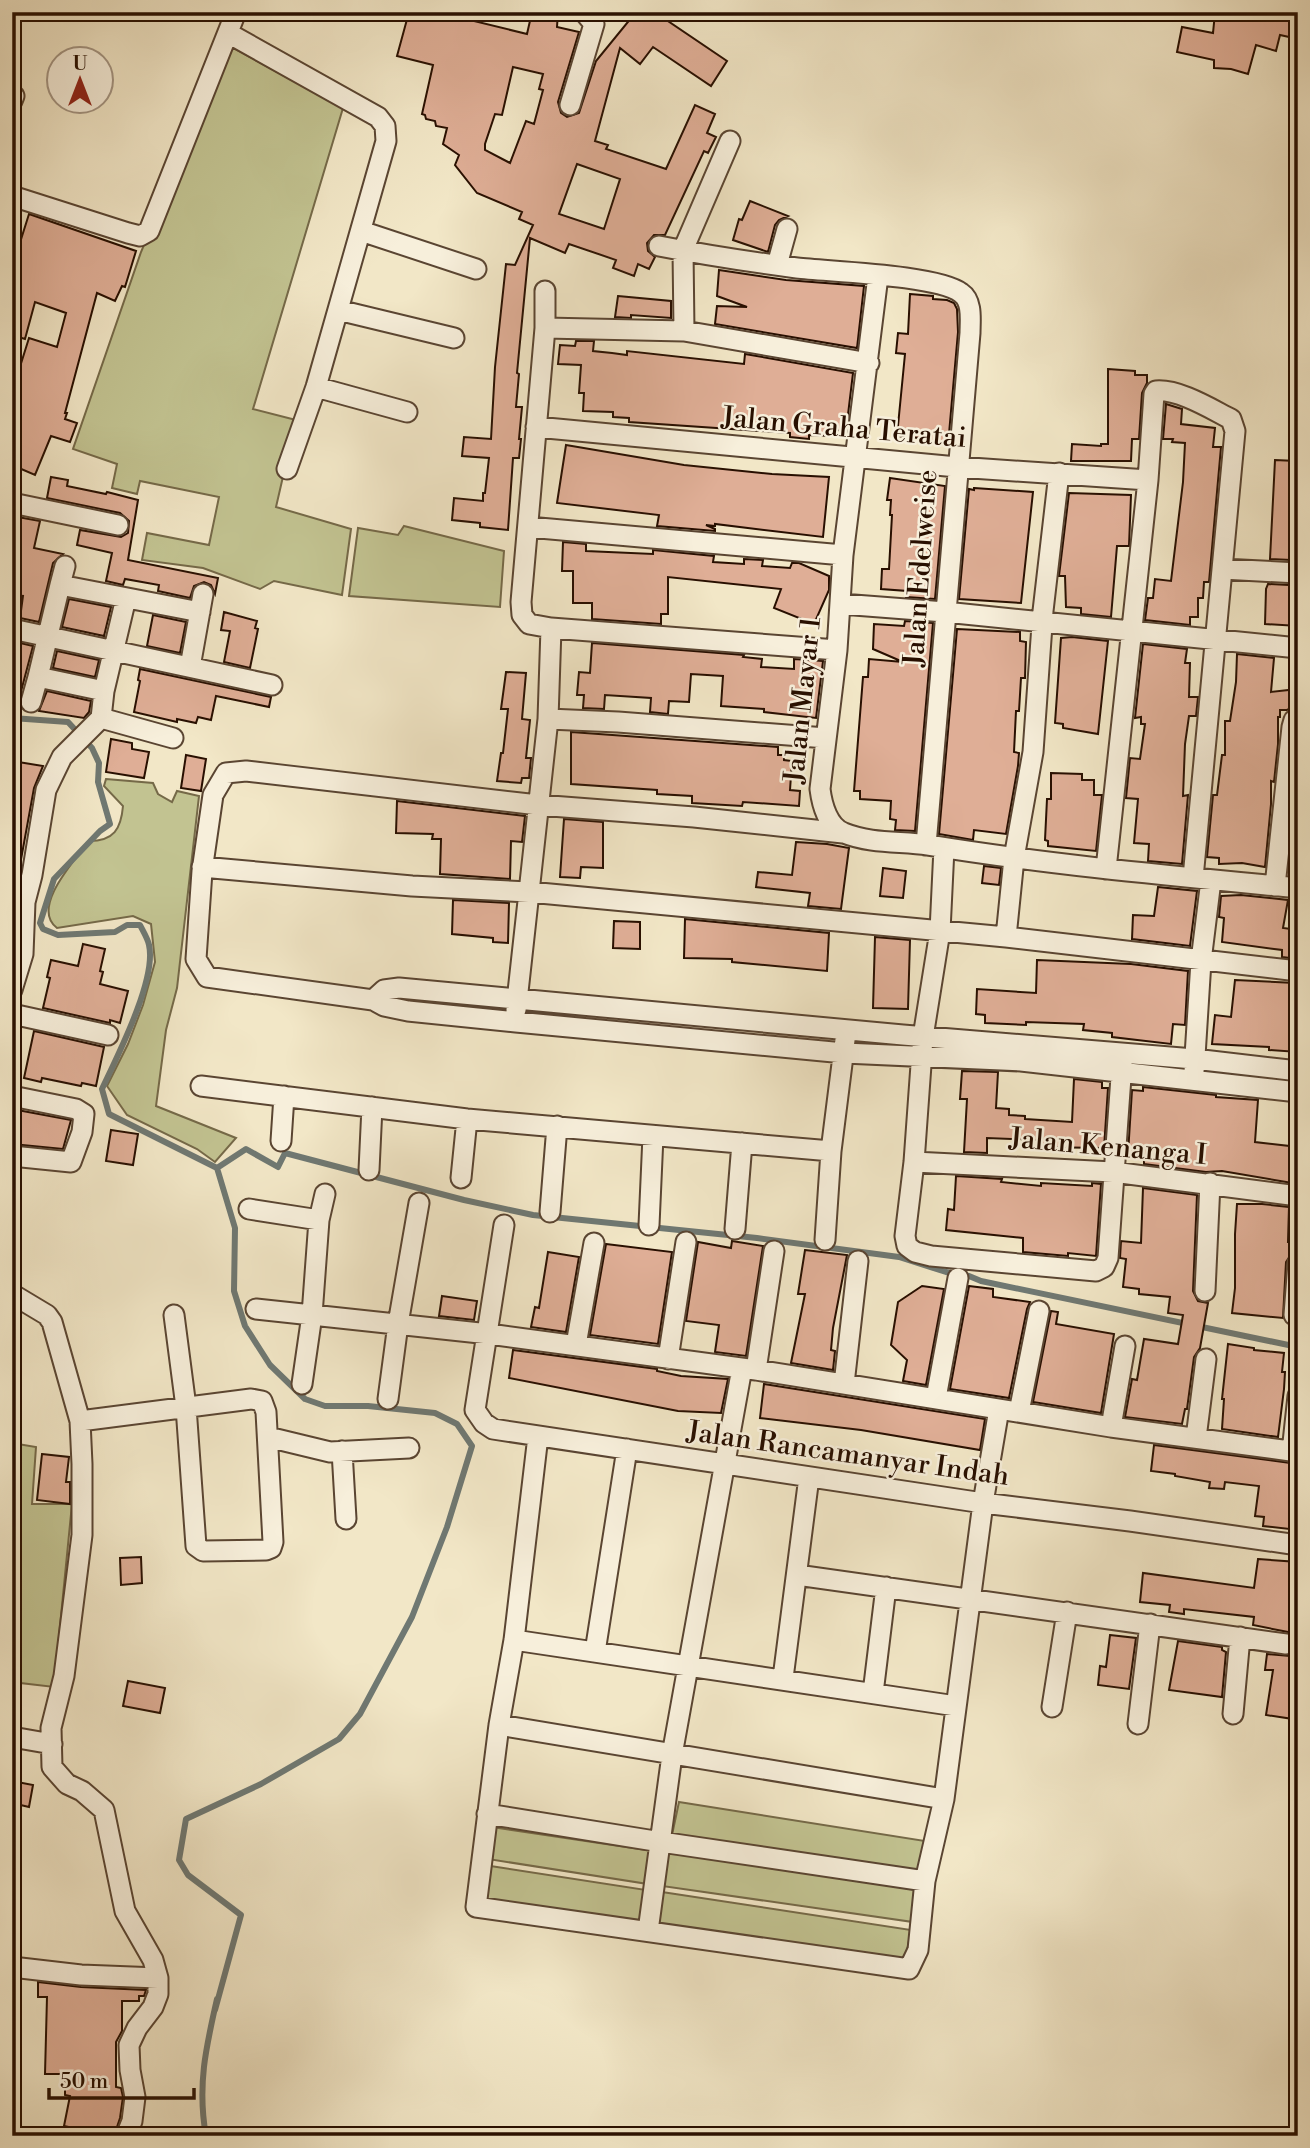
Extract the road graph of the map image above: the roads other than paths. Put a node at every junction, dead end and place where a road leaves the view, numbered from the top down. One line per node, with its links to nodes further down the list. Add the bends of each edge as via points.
1 (236, 12): 3 (street)
2 (585, 12): 4 (street, via 593,24)
3 (228, 33): 6 (street, via 149,230 140,236); 8 (street, via 378,117 385,126 386,141)
4 (570, 105)
5 (730, 141): 10 (street)
6 (12, 196)
7 (787, 229): 11 (street)
8 (361, 230): 12 (street); 15 (street)
9 (659, 246): 10 (street)
10 (683, 250): 11 (street); 17 (street)
11 (777, 265): 13 (street)
12 (476, 268)
13 (878, 276): 19 (street, Jalan Mayar 1); 24 (street, Jalan Edelweise, via 934,283 965,298 970,326)
14 (545, 291): 16 (street)
15 (338, 310): 18 (street); 20 (street)
16 (545, 328): 17 (street); 22 (street)
17 (684, 331): 19 (street)
18 (454, 338)
19 (869, 363): 23 (street, Jalan Mayar 1)
20 (316, 387): 21 (street); 25 (street)
21 (407, 412)
22 (536, 427): 23 (street, Jalan Graha Teratai); 30 (street)
23 (855, 458): 24 (street, Jalan Graha Teratai); 31 (street, Jalan Mayar 1)
24 (957, 467): 26 (street, Jalan Graha Teratai); 36 (street, Jalan Edelweise)
25 (286, 469)
26 (1059, 473): 27 (street, Jalan Graha Teratai); 37 (street)
27 (1148, 480): 32 (street, via 1156,391 1194,400 1231,419 1235,430); 40 (street)
28 (12, 503): 29 (street)
29 (118, 525)
30 (528, 527): 31 (street); 38 (street, via 522,615 528,624)
31 (843, 555): 35 (street, Jalan Mayar 1)
32 (1222, 569): 33 (street); 42 (street)
33 (1298, 573)
34 (126, 598): 41 (street, via 62,576); 45 (street); 46 (street, via 201,603)
35 (841, 604): 36 (street); 44 (street, Jalan Mayar 1)
36 (945, 612): 37 (street); 58 (street, Jalan Edelweise)
37 (1043, 624): 40 (street); 59 (street, via 1033,752)
38 (551, 628): 44 (street); 52 (street)
39 (12, 629): 41 (street)
40 (1130, 632): 42 (street); 61 (street)
41 (47, 636): 45 (street); 47 (street)
42 (1215, 640): 43 (street); 62 (street)
43 (1298, 648)
44 (837, 650): 55 (street, Jalan Mayar 1)
45 (114, 651): 46 (street); 49 (street)
46 (190, 667): 48 (street)
47 (38, 677): 49 (street); 50 (street)
48 (272, 685)
49 (104, 691): 53 (street)
50 (31, 702)
51 (1298, 717): 63 (street, via 1292,727)
52 (548, 719): 55 (street); 56 (street)
53 (96, 723): 54 (street); 66 (street, via 62,757 46,790 32,875)
54 (173, 738)
55 (827, 738): 57 (street, Jalan Mayar 1, via 821,802 826,816)
56 (538, 805): 57 (street); 60 (street, via 246,771 226,773 213,795); 65 (street)
57 (843, 833): 58 (street)
58 (935, 846): 59 (street); 67 (street, Jalan Edelweise)
59 (1014, 858): 61 (street); 68 (street)
60 (202, 867): 65 (street); 73 (street, via 197,959 207,977)
61 (1106, 869): 62 (street)
62 (1202, 879): 63 (street); 69 (street)
63 (1275, 886): 64 (street)
64 (1298, 888)
65 (528, 892): 67 (street); 72 (street)
66 (19, 900): 71 (street, via 23,954)
67 (940, 931): 68 (street); 78 (street, Jalan Edelweise)
68 (1006, 937): 69 (street)
69 (1201, 961): 70 (street); 81 (street)
70 (1298, 971)
71 (12, 990)
72 (517, 998): 73 (street, via 399,988 384,990); 75 (street); 76 (street)
73 (373, 1000): 75 (street, via 408,1012)
74 (12, 1014): 77 (street)
75 (516, 1022): 79 (street)
76 (846, 1029): 78 (street); 79 (street)
77 (108, 1035)
78 (923, 1037): 80 (street, Jalan Edelweise); 82 (street)
79 (844, 1053): 80 (street); 95 (street)
80 (922, 1058): 82 (street); 97 (street, Jalan Edelweise)
81 (1194, 1059): 82 (street); 83 (street); 84 (street)
82 (1122, 1063): 84 (street); 99 (street)
83 (1298, 1071)
84 (1194, 1080): 86 (street)
85 (201, 1086): 88 (street)
86 (1298, 1092)
87 (12, 1096): 96 (street, via 76,1109 83,1114 83,1124 71,1163)
88 (284, 1096): 89 (street); 93 (street)
89 (372, 1107): 90 (street); 98 (street)
90 (467, 1119): 91 (street); 100 (street)
91 (557, 1126): 92 (street); 106 (street)
92 (653, 1136): 94 (street); 109 (street)
93 (281, 1141)
94 (742, 1143): 95 (street); 110 (street)
95 (831, 1151): 111 (street)
96 (12, 1156)
97 (914, 1161): 99 (street, Jalan Kenanga I); 99 (street, Jalan Edelweise, via 905,1236 907,1246 915,1252 1096,1271 1108,1258)
98 (369, 1170)
99 (1114, 1172): 101 (street, Jalan Kenanga I)
100 (461, 1178)
101 (1210, 1183): 103 (street, Jalan Kenanga I); 118 (street)
102 (326, 1194): 107 (street)
103 (1298, 1196)
104 (419, 1203): 125 (street)
105 (249, 1209): 107 (street)
106 (550, 1212)
107 (319, 1220): 123 (street)
108 (504, 1225): 126 (street)
109 (649, 1225)
110 (735, 1229)
111 (825, 1240)
112 (686, 1242): 129 (street)
113 (594, 1243): 127 (street)
114 (774, 1251): 131 (street)
115 (858, 1261): 133 (street)
116 (1298, 1263): 124 (street)
117 (958, 1278): 135 (street)
118 (1205, 1291)
119 (12, 1294): 140 (street, via 52,1322)
120 (256, 1309): 123 (street)
121 (1040, 1311): 139 (street)
122 (174, 1315): 137 (street)
123 (312, 1315): 125 (street); 132 (street)
124 (1294, 1315)
125 (398, 1324): 126 (street); 136 (street)
126 (489, 1334): 127 (street); 142 (street, Jalan Rancamanyar Indah, via 475,1410 494,1429)
127 (576, 1345): 129 (street)
128 (1125, 1346): 141 (street)
129 (668, 1359): 131 (street)
130 (1206, 1359): 144 (street)
131 (749, 1369): 133 (street); 149 (street)
132 (302, 1384)
133 (844, 1384): 135 (street)
134 (1298, 1396): 148 (street)
135 (936, 1398): 138 (street)
136 (388, 1399)
137 (186, 1407): 140 (street); 143 (street, via 262,1401); 143 (street, via 198,1549 271,1548)
138 (999, 1409): 139 (street); 151 (street)
139 (1019, 1412): 141 (street)
140 (80, 1421): 172 (street, via 82,1535)
141 (1111, 1427): 144 (street)
142 (538, 1436): 146 (street, Jalan Rancamanyar Indah); 160 (street)
143 (268, 1437): 147 (street, via 302,1447)
144 (1195, 1438): 148 (street)
145 (409, 1448): 147 (street)
146 (627, 1449): 149 (street, Jalan Rancamanyar Indah); 162 (street)
147 (342, 1451): 152 (street)
148 (1295, 1452)
149 (723, 1464): 150 (street, Jalan Rancamanyar Indah); 163 (street)
150 (809, 1477): 151 (street, Jalan Rancamanyar Indah); 154 (street)
151 (983, 1503): 153 (street, Jalan Rancamanyar Indah); 156 (street)
152 (346, 1519)
153 (1298, 1545)
154 (797, 1575): 155 (street); 164 (street)
155 (886, 1587): 156 (street); 165 (street)
156 (970, 1598): 157 (street); 166 (street)
157 (1067, 1612): 158 (street); 167 (street)
158 (1150, 1624): 159 (street); 169 (street)
159 (1240, 1637): 161 (street); 168 (street)
160 (514, 1640): 162 (street); 170 (street)
161 (1286, 1644)
162 (596, 1652): 163 (street)
163 (687, 1665): 164 (street); 173 (street)
164 (783, 1678): 165 (street)
165 (873, 1693): 166 (street)
166 (956, 1706): 174 (street)
167 (1052, 1707)
168 (1233, 1714)
169 (1138, 1724)
170 (499, 1725): 173 (street); 175 (street)
171 (12, 1737): 172 (street)
172 (52, 1744): 180 (street, via 52,1767 67,1784 104,1810 125,1911)
173 (672, 1755): 174 (street); 176 (street)
174 (944, 1799): 177 (street)
175 (487, 1814): 176 (street); 178 (street, via 476,1907)
176 (661, 1842): 177 (street); 178 (street)
177 (925, 1881): 178 (street, via 918,1950 908,1969)
178 (648, 1931)
179 (12, 1967): 180 (street)
180 (158, 1978): 181 (street, via 153,2007 129,2045 135,2097)
181 (127, 2136)

